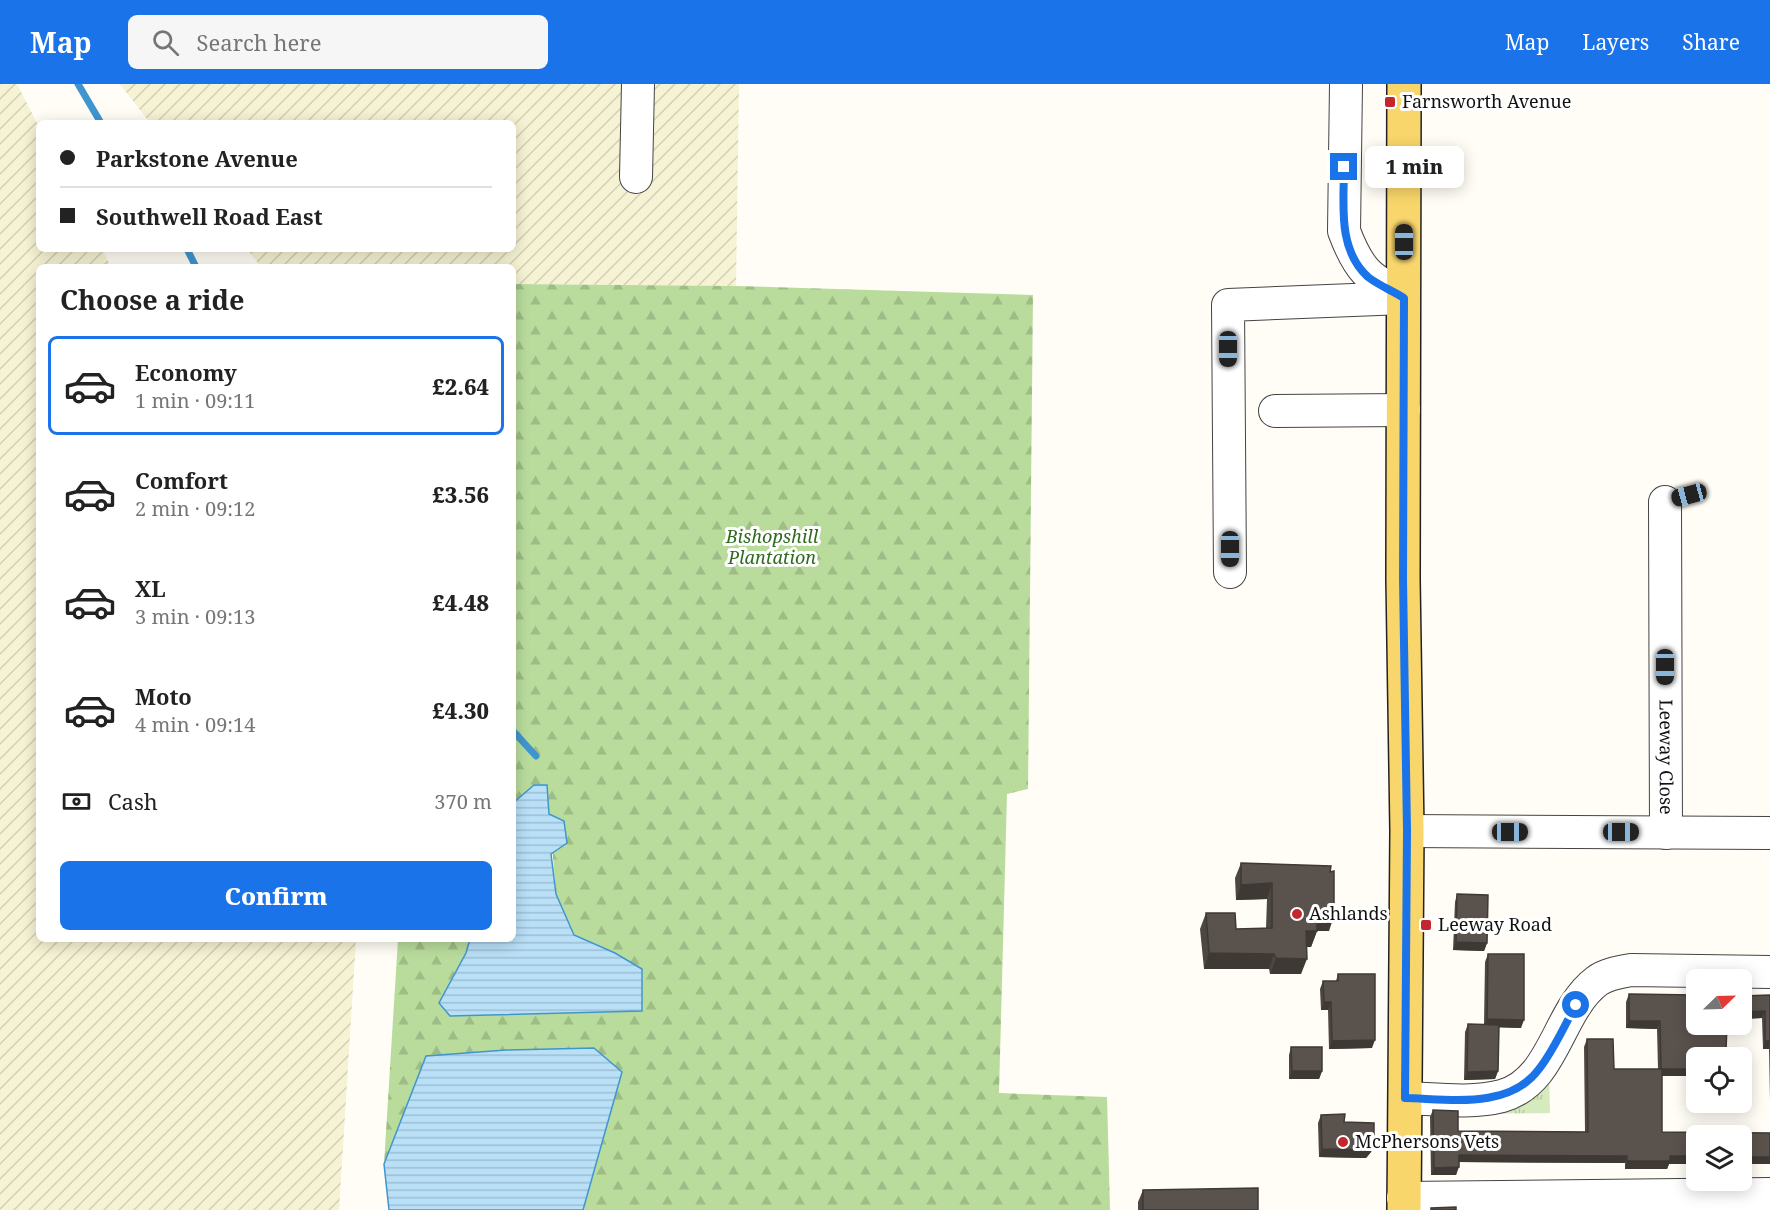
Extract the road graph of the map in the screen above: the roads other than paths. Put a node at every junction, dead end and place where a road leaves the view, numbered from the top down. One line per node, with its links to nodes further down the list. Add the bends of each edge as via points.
1 (638, 84): 4 (street)
2 (1346, 84): 5 (street, via 1344,231 1352,254 1368,276)
3 (1404, 84): 5 (main road)
4 (636, 177)
5 (1404, 298): 6 (main road); 9 (street, via 1228,305)
6 (1404, 410): 7 (street); 10 (main road)
7 (1275, 411)
8 (1667, 497): 11 (street, Leeway Close)
9 (1230, 572)
10 (1407, 831): 11 (street); 14 (main road)
11 (1666, 832): 12 (street)
12 (1770, 833)
13 (1770, 972): 14 (street, via 1631,970 1613,974 1598,980 1585,992 1539,1070 1522,1086 1502,1096 1475,1099)
14 (1405, 1098): 16 (main road)
15 (1770, 1194): 16 (street)
16 (1403, 1204)

